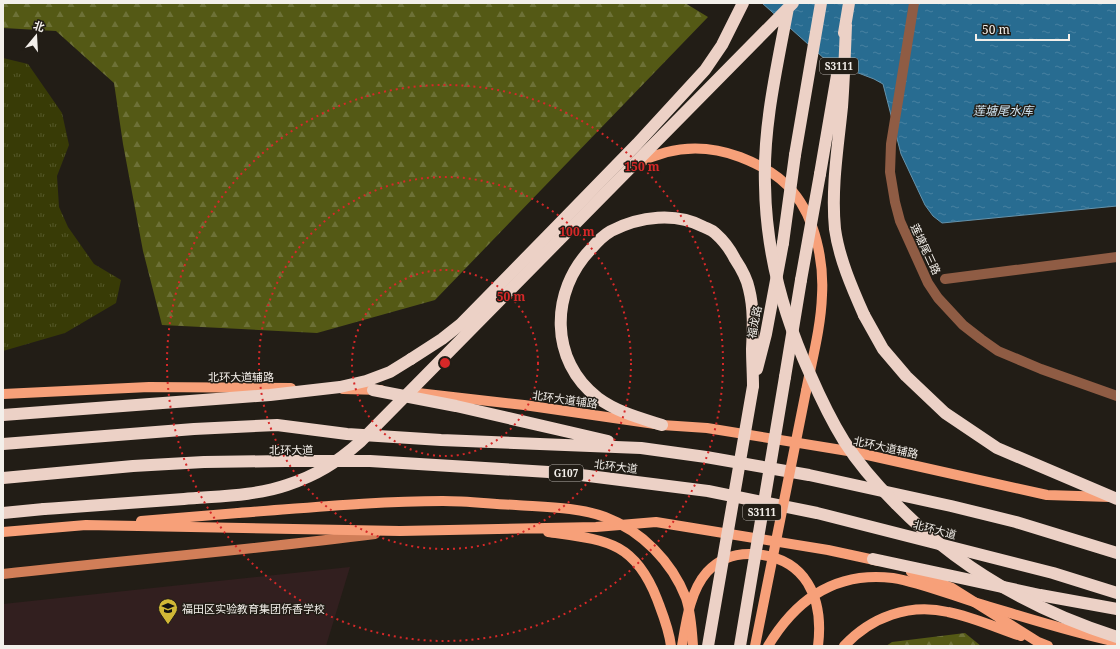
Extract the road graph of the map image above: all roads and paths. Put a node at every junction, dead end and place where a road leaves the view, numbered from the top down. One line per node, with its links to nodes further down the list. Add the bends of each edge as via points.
1 (743, 3): 8 (highway, via 722,45 705,70)
2 (788, 3): 31 (highway, bridge, via 768,120 765,185 768,232 780,292 798,348 822,401 845,442 876,483 912,520 955,557 1025,600)
3 (793, 3): 21 (highway, bridge, via 360,442 339,460 310,476 263,491)
4 (821, 3): 11 (highway, 福龙路 / S3111, bridge, via 783,243)
5 (849, 3): 7 (highway, S3111)
6 (914, 3): 14 (street, 莲塘尾三路, via 890,172 900,221 928,283 950,312 980,340 998,351)
7 (834, 129): 20 (highway, bridge, via 835,230 853,291 883,349 906,376 945,413 997,448); 38 (highway, S3111, bridge, via 820,174)
8 (598, 184): 15 (highway, bridge, via 461,324 390,372 340,387 270,395); 39 (main road, bridge, via 647,158 672,150 711,149 753,162 770,172 793,191 807,214 819,251 822,272 820,319)
9 (1117, 257): 10 (street)
10 (945, 279)
11 (754, 386): 16 (highway, via 754,324 749,288 740,266 728,248 714,232 695,222 657,217 633,222 610,232 581,258 572,273 564,296 560,321 561,339 579,380 598,398 619,411); 37 (highway, 福龙路 / S3111, bridge)
12 (373, 390): 13 (main road, 北环大道辅路, via 149,387); 16 (main road, 北环大道辅路, via 524,405); 18 (highway)
13 (3, 394)
14 (1117, 396)
15 (3, 415)
16 (662, 425): 20 (main road, 北环大道辅路, via 707,428 854,452 1048,495)
17 (3, 444): 18 (highway, 北环大道, via 186,429 277,426 371,435)
18 (641, 448): 26 (highway, 北环大道, via 816,476 1016,522)
19 (3, 478): 29 (highway, 北环大道 / G107, via 204,462 370,461 565,473 708,491 817,513)
20 (1117, 498)
21 (3, 513)
22 (86, 525): 24 (main road); 25 (main road); 36 (main road, bridge, via 394,502 444,501 557,508 605,517 635,532 668,564 687,600)
23 (510, 528): 24 (main road); 27 (main road, via 596,527 656,522); 34 (main road, via 598,539 628,553 651,583 670,632)
24 (400, 530): 28 (street, via 302,543)
25 (3, 532)
26 (1117, 553)
27 (874, 559): 30 (highway); 32 (main road, via 952,588)
28 (3, 574)
29 (1117, 593)
30 (1117, 609)
31 (1117, 637)
32 (1038, 642): 42 (main road, via 964,616 915,610 881,618); 43 (main road)
33 (1117, 642): 40 (main road, bridge, via 908,582 879,577 846,581 826,588 789,616)
34 (671, 646)
35 (682, 646): 41 (main road, via 690,606 696,589 706,573 716,563 744,553 772,556 786,561 805,578 817,603)
36 (693, 646)
37 (708, 646)
38 (740, 646)
39 (755, 646)
40 (768, 646)
41 (818, 646)
42 (844, 646)
43 (1048, 646)

